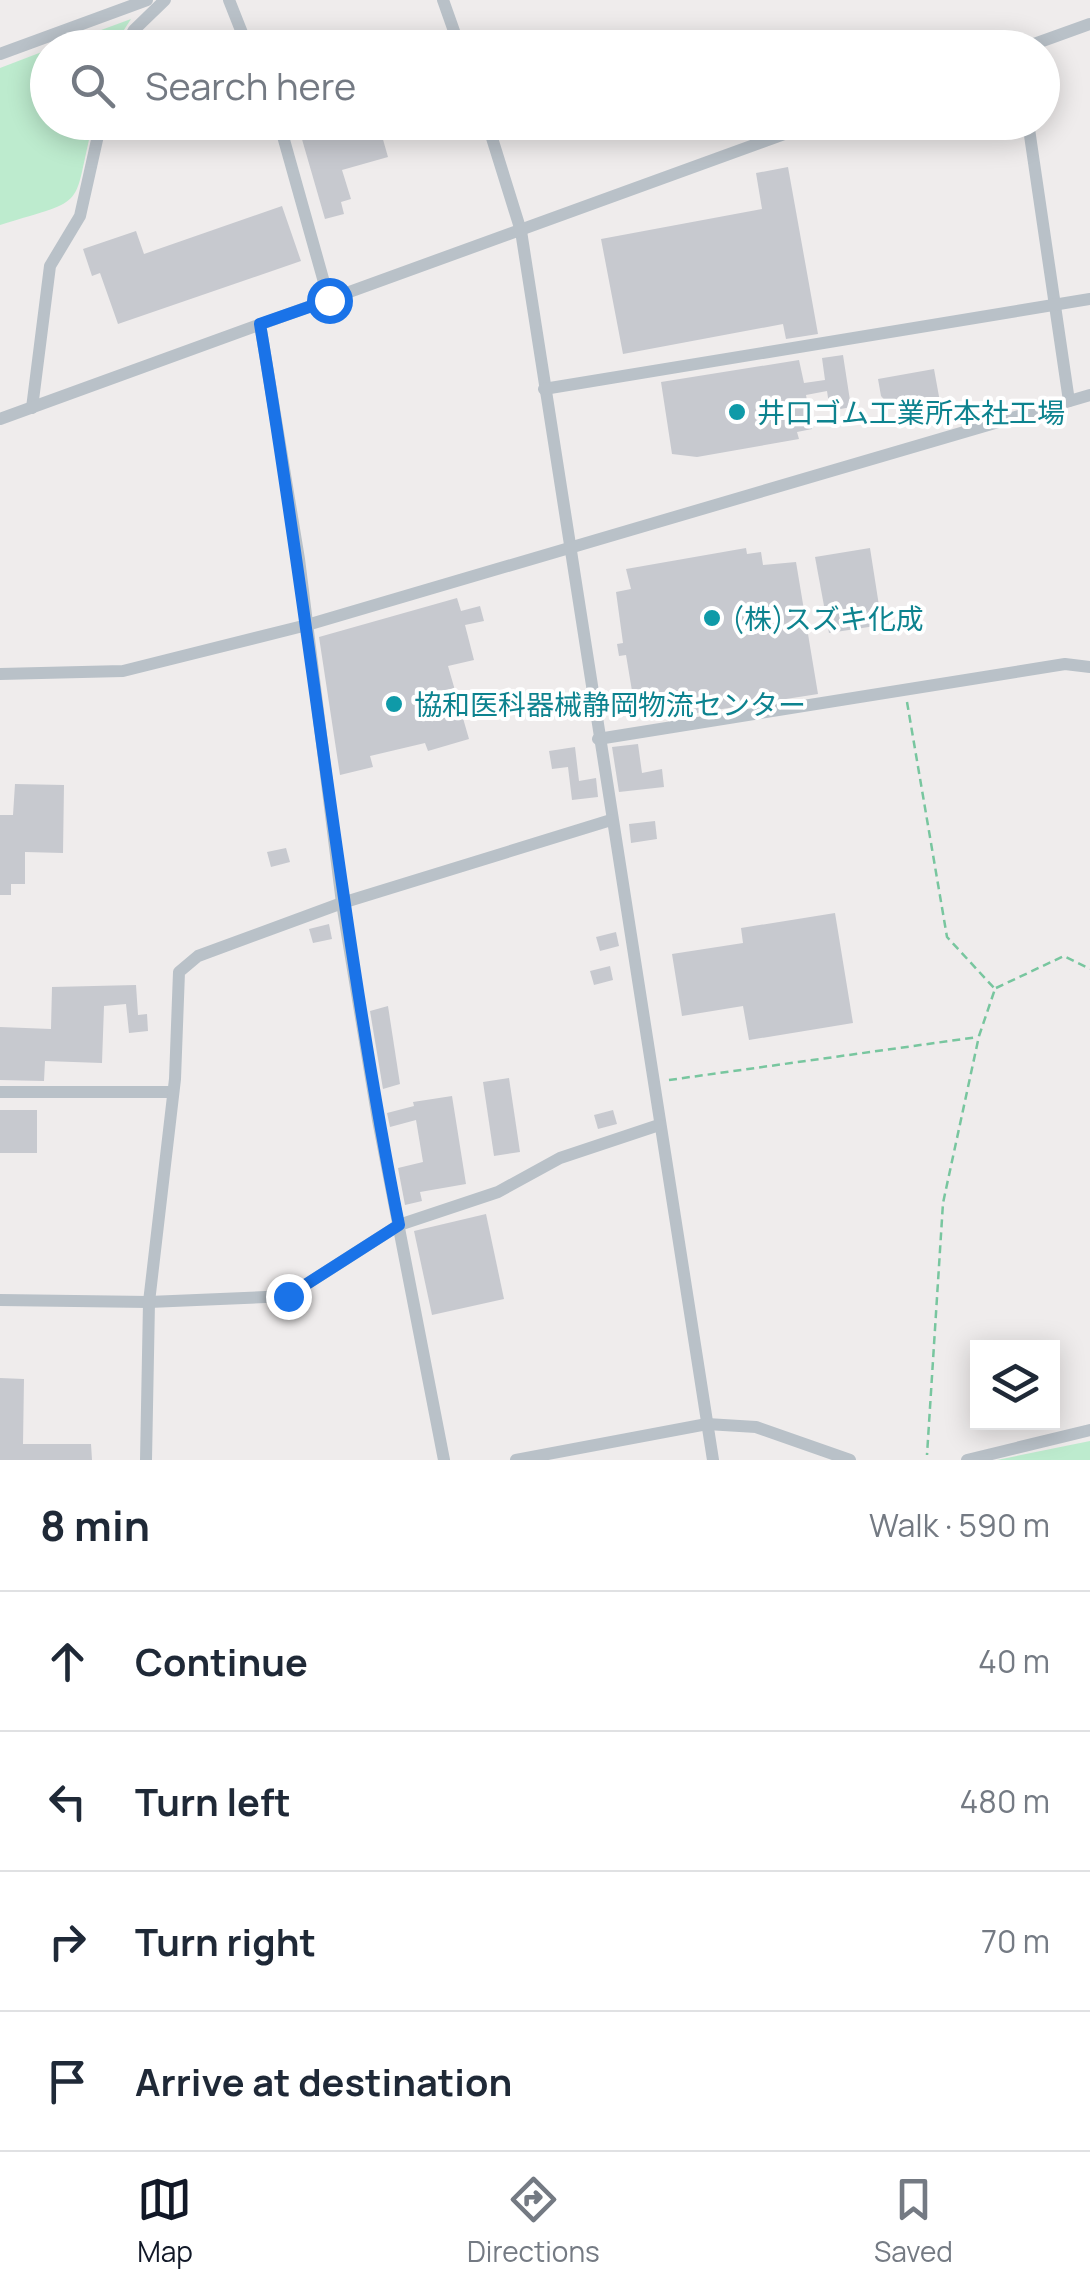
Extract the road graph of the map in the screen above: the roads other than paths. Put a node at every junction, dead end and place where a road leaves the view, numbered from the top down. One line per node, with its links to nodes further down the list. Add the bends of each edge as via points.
1 (147, 0): 6 (street)
2 (166, 0): 7 (street)
3 (229, 0): 8 (street)
4 (442, 0): 9 (street)
5 (1090, 24): 10 (street)
6 (65, 30)
7 (134, 30)
8 (241, 30)
9 (453, 30)
10 (1060, 35)
11 (30, 43): 12 (street)
12 (0, 54)
13 (97, 140): 26 (street, via 80,216 50,266)
14 (284, 140): 20 (street)
15 (492, 140): 18 (street)
16 (769, 140): 18 (street)
17 (1031, 140): 21 (street)
18 (520, 231): 20 (street); 23 (street)
19 (1090, 299): 21 (street)
20 (329, 300): 22 (street)
21 (1055, 305): 23 (street); 25 (street)
22 (260, 324): 26 (street); 29 (street)
23 (544, 388): 28 (street)
24 (1090, 395): 25 (street)
25 (1068, 401): 28 (street)
26 (32, 408): 27 (street)
27 (0, 418)
28 (568, 549): 29 (street); 32 (street)
29 (307, 625): 31 (street, via 123,671); 34 (street)
30 (1090, 667): 32 (street, via 1065,664)
31 (0, 674)
32 (598, 739): 33 (street)
33 (611, 820): 34 (street); 37 (street)
34 (342, 903): 36 (street, via 184,965); 38 (street)
35 (0, 1092): 36 (street)
36 (172, 1092): 40 (street)
37 (659, 1125): 38 (street); 41 (street)
38 (399, 1225): 40 (street, via 288,1296); 44 (street)
39 (0, 1300): 40 (street)
40 (149, 1302): 43 (street)
41 (707, 1424): 45 (street); 46 (street); 47 (street, via 756,1428)
42 (1090, 1430): 48 (street)
43 (146, 1460)
44 (444, 1460)
45 (516, 1460)
46 (713, 1460)
47 (850, 1460)
48 (966, 1460)

